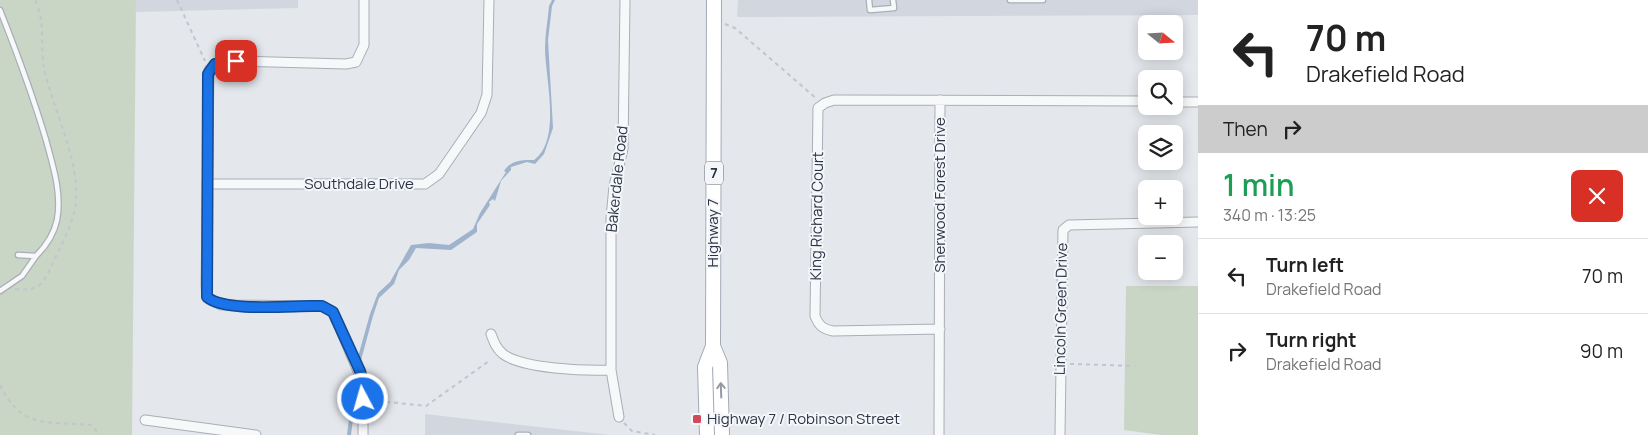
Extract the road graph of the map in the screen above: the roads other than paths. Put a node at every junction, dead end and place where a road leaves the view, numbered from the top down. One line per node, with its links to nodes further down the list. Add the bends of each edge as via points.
1 (364, 0): 14 (street, via 364,45 356,62 236,61 215,64 209,70)
2 (489, 0): 14 (street, Southdale Drive, via 487,95 484,104 439,174 425,184)
3 (624, 0): 22 (street, Bakerdale Road, via 623,149 610,218)
4 (714, 0): 21 (main road, Highway 7 / 7)
5 (869, 0): 6 (lane, via 870,10 894,8)
6 (893, 0)
7 (1010, 0): 8 (lane)
8 (1044, 0)
9 (0, 10): 17 (lane, via 32,92 54,171 58,198 57,221 47,244)
10 (940, 100): 11 (street, Sherwood Forest Drive); 19 (street, Sherwood Forest Drive); 19 (street, King Richard Court, via 834,100 818,108 815,316 825,330 833,331)
11 (1138, 101)
12 (1183, 102): 13 (street)
13 (1198, 102)
14 (207, 184): 26 (street, via 207,297 229,306 322,306 333,312 363,382)
15 (1198, 222): 32 (street, Lincoln Green Drive, via 1069,225 1063,230)
16 (18, 255): 17 (lane)
17 (36, 256): 18 (lane, via 22,276)
18 (3, 290)
19 (940, 328): 31 (street, Sherwood Forest Drive)
20 (491, 334): 22 (street, via 496,348 515,360 584,371)
21 (713, 346): 29 (main road, Highway 7 / 7, via 706,367); 30 (main road, Highway 7 / 7, one-way to 21, via 720,363)
22 (611, 370): 23 (street, Bakerdale Road)
23 (619, 417)
24 (145, 420): 25 (street)
25 (256, 435)
26 (364, 435)
27 (518, 435): 28 (lane)
28 (528, 435)
29 (707, 435)
30 (722, 435)
31 (939, 435)
32 (1060, 435)

